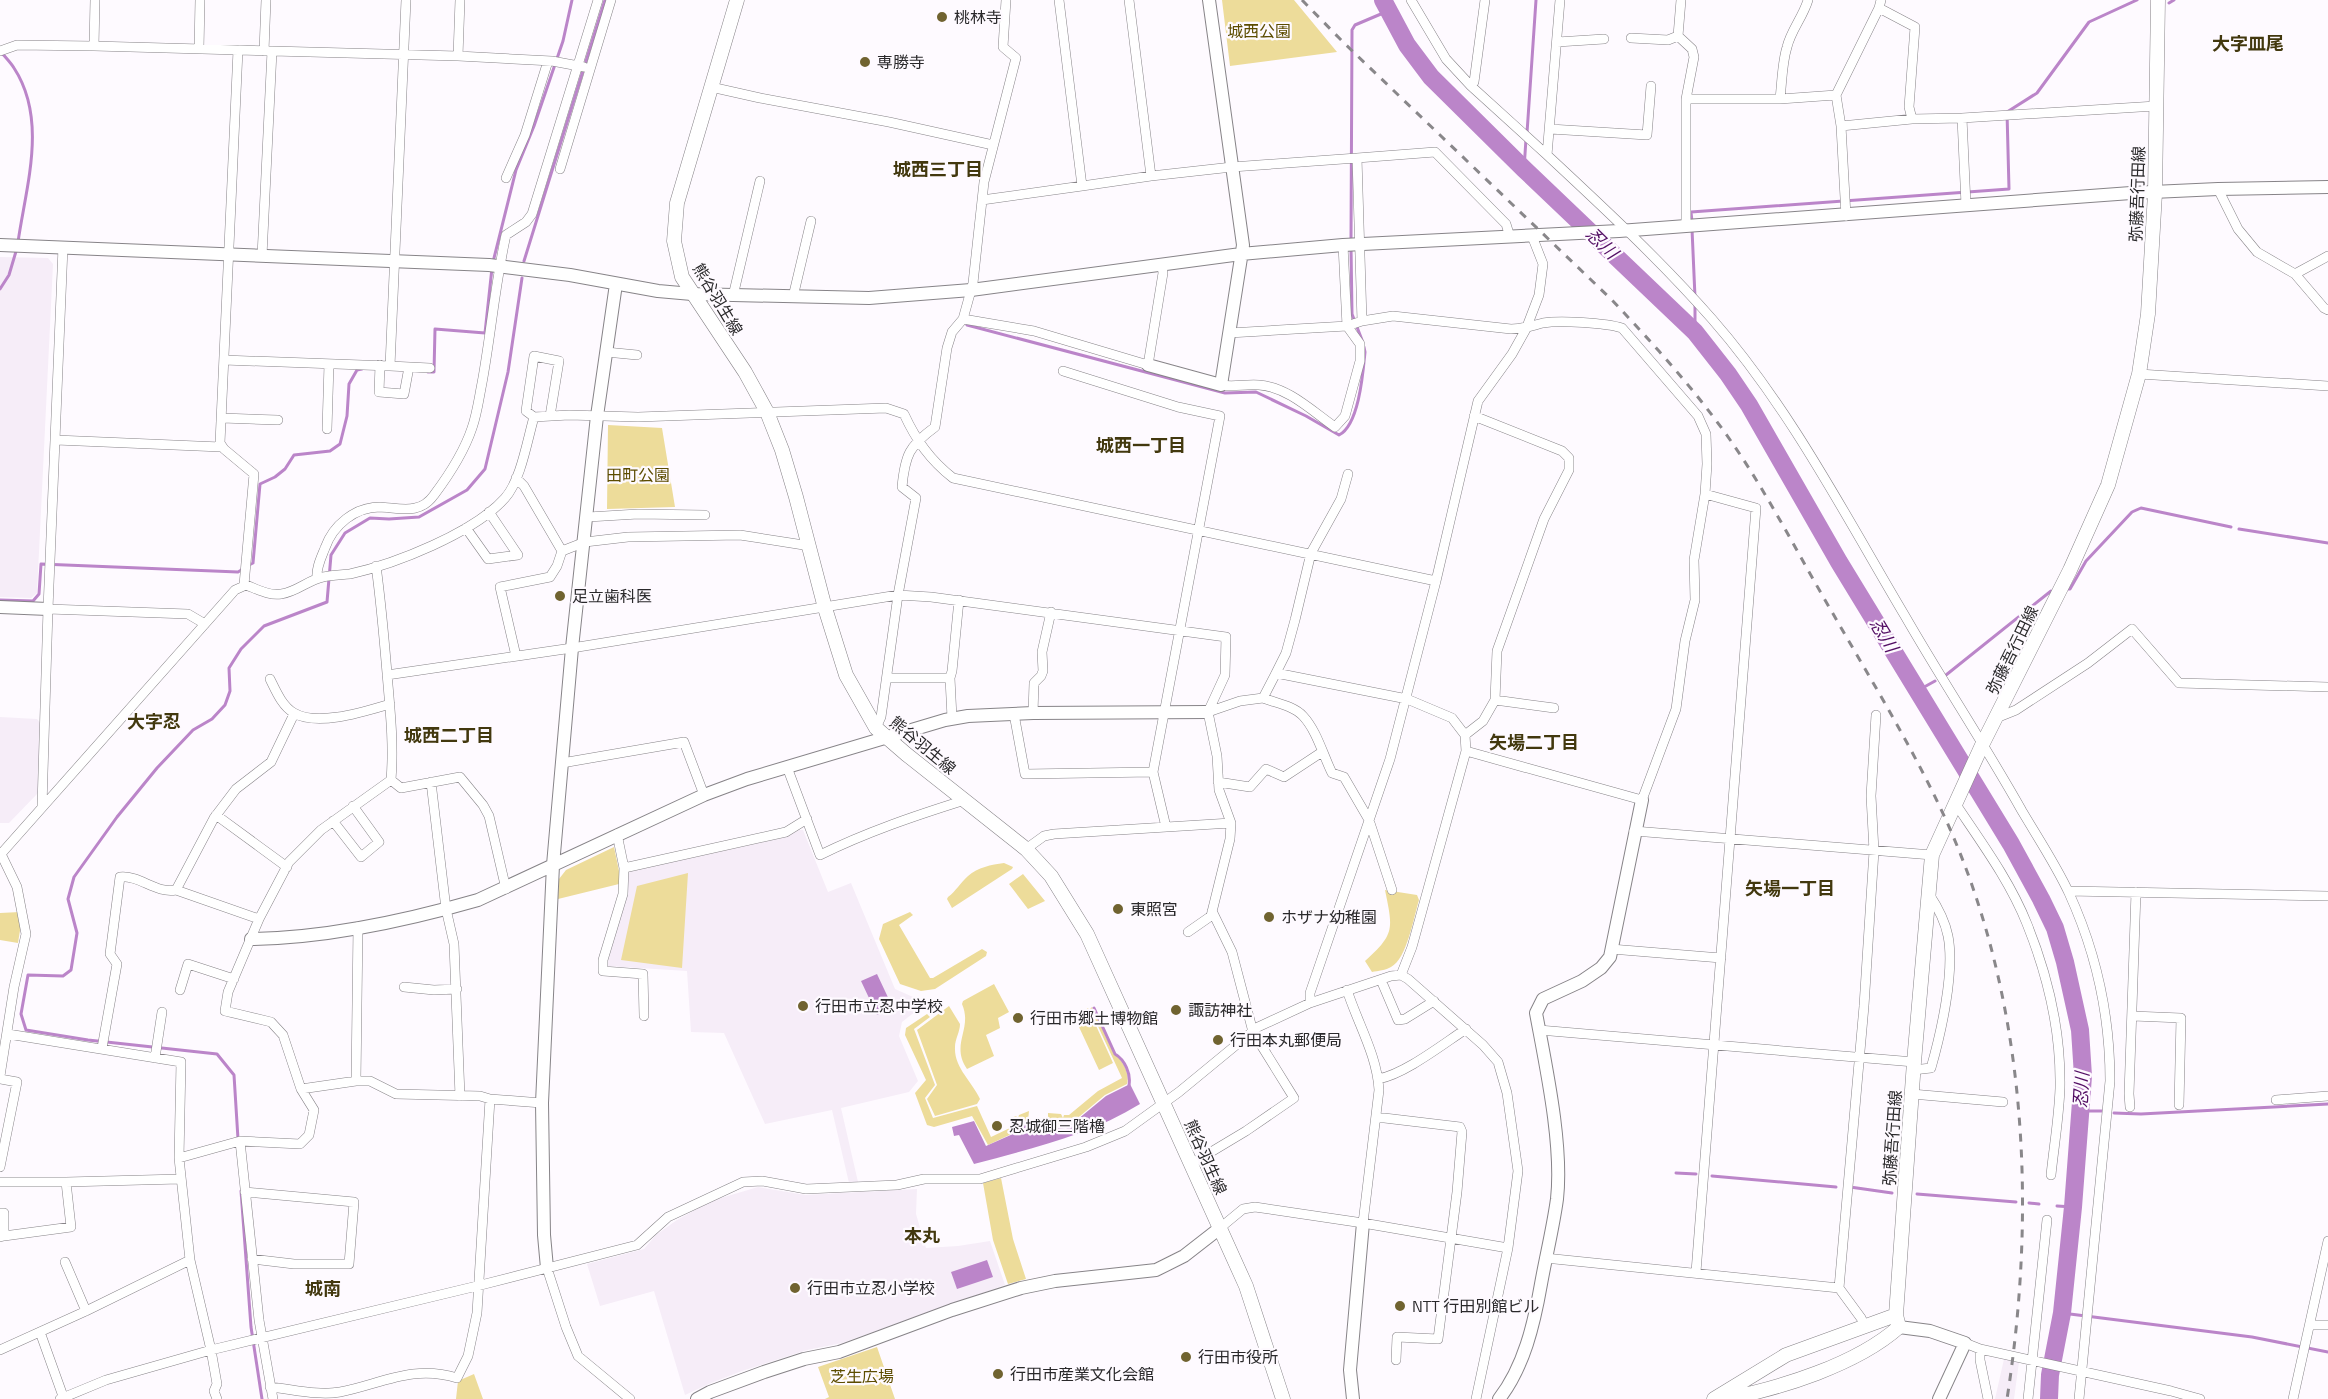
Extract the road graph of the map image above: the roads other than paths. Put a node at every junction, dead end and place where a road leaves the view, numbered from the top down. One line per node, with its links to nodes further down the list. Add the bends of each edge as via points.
1 (95, 0): 24 (street)
2 (200, 0): 25 (street)
3 (266, 0): 28 (street)
4 (406, 0): 29 (street)
5 (460, 0): 30 (street)
6 (598, 0): 32 (street)
7 (611, 0): 32 (street)
8 (737, 0): 35 (main road, 熊谷羽生線)
9 (1006, 0): 44 (street, via 1003,47 1016,58)
10 (1059, 0): 52 (street)
11 (1128, 0): 49 (street)
12 (1209, 0): 47 (street)
13 (1411, 0): 33 (street, via 1446,59)
14 (1485, 0): 33 (street)
15 (1560, 0): 23 (street)
16 (1681, 0): 20 (street)
17 (1808, 0): 38 (street, via 1786,48)
18 (2158, 0): 39 (main road, 弥藤吾行田線)
19 (1880, 4): 36 (street); 41 (street, via 1915,27 1909,107)
20 (1678, 36): 21 (street, via 1668,40); 37 (street, via 1692,49 1694,57)
21 (1631, 38)
22 (1604, 39): 23 (street)
23 (1557, 42): 43 (street)
24 (94, 46): 25 (street); 27 (street, via 16,45)
25 (199, 49): 26 (street)
26 (237, 50): 28 (street); 68 (street)
27 (0, 51)
28 (268, 51): 29 (street); 70 (street)
29 (404, 55): 30 (street); 72 (street)
30 (458, 56): 31 (street)
31 (553, 61): 32 (street); 50 (street)
32 (584, 67): 48 (street); 74 (street, via 532,214 506,235)
33 (1471, 86): 45 (street)
34 (1651, 86): 43 (street, via 1647,135)
35 (711, 87): 44 (street); 78 (main road, 熊谷羽生線, via 674,222 682,277)
36 (1836, 95): 38 (street); 42 (street)
37 (1686, 99): 38 (street); 60 (street)
38 (1780, 99)
39 (2156, 106): 40 (street); 55 (main road, 弥藤吾行田線)
40 (1962, 118): 41 (street); 57 (street)
41 (1912, 119): 42 (street)
42 (1841, 126): 58 (street)
43 (1550, 129): 45 (street)
44 (989, 145): 56 (street)
45 (1547, 155): 61 (street)
46 (1357, 158): 47 (street); 63 (street, via 1435,152 1506,224); 64 (street)
47 (1232, 167): 49 (street); 69 (street)
48 (560, 169)
49 (1152, 176): 52 (street)
50 (506, 178)
51 (760, 181): 79 (street)
52 (1082, 186): 56 (street)
53 (2328, 188): 54 (street)
54 (2218, 189): 55 (street); 75 (street, via 2238,230 2257,252)
55 (2155, 193): 57 (street); 96 (main road, 弥藤吾行田線, via 2148,314)
56 (982, 200): 77 (street)
57 (1966, 205): 58 (street)
58 (1846, 216): 60 (street)
59 (811, 221): 80 (street)
60 (1686, 226): 61 (street)
61 (1623, 230): 62 (street); 158 (street, via 1712,320 1761,380 1790,422)
62 (1532, 236): 63 (street); 85 (street, via 1543,264 1539,295)
63 (1510, 237): 64 (street)
64 (1359, 244): 66 (street); 83 (street)
65 (5, 245): 67 (street)
66 (1344, 245): 69 (street); 84 (street)
67 (63, 247): 68 (street); 107 (street)
68 (228, 254): 70 (street); 89 (street)
69 (1241, 254): 73 (street); 86 (street)
70 (262, 256): 72 (street)
71 (2328, 256): 75 (street)
72 (395, 261): 74 (street); 92 (street)
73 (1162, 265): 77 (street); 91 (street)
74 (495, 266): 76 (street); 123 (street, via 481,390 472,428 459,457 425,503 412,510 369,508 341,522 327,543)
75 (2295, 274): 81 (street)
76 (616, 284): 78 (street); 87 (street)
77 (971, 290): 80 (street, via 869,298); 82 (street)
78 (692, 294): 79 (street); 99 (main road, 熊谷羽生線)
79 (733, 296): 80 (street)
80 (793, 297)
81 (2328, 310)
82 (963, 319): 91 (street, via 1034,332); 108 (street, via 952,332 947,348 935,427)
83 (1362, 321): 84 (street); 85 (street, via 1393,316)
84 (1347, 326): 86 (street); 97 (street, via 1360,344 1360,361 1345,416 1335,427 1280,389)
85 (1526, 329): 102 (street, via 1478,401); 112 (street, via 1545,323 1610,324 1622,328 1704,427)
86 (1229, 333): 97 (street)
87 (606, 352): 88 (street); 101 (street)
88 (637, 355)
89 (224, 360): 90 (street); 104 (street)
90 (329, 364): 92 (street); 106 (street)
91 (1148, 365): 97 (street)
92 (385, 366): 93 (street); 93 (street, via 379,393 404,394)
93 (409, 367): 94 (street)
94 (430, 368)
95 (1063, 371): 117 (street, via 1220,416)
96 (2139, 374): 98 (street); 154 (main road, 弥藤吾行田線, via 2108,485)
97 (1221, 385)
98 (2328, 386)
99 (767, 412): 101 (street); 108 (street, via 886,408 904,414); 119 (main road, 熊谷羽生線)
100 (550, 416): 101 (street); 103 (street); 103 (street, via 560,361 534,356 526,411)
101 (597, 416): 115 (street)
102 (1474, 416): 124 (street); 144 (street, via 1569,458 1569,470 1544,519 1497,651)
103 (534, 417): 111 (street)
104 (222, 418): 105 (street); 109 (street)
105 (278, 420)
106 (327, 429)
107 (56, 440): 109 (street); 130 (street)
108 (917, 441): 117 (street, via 953,478); 126 (street, via 904,463 902,487 916,498)
109 (221, 447): 125 (street, via 254,474)
110 (1348, 474): 121 (street, via 1341,499)
111 (516, 478): 113 (street, via 506,497); 120 (street)
112 (1705, 494): 169 (street, via 1694,560 1695,600 1685,641 1679,696); 181 (street, via 1756,508)
113 (489, 512): 116 (street); 116 (street, via 518,555 488,559)
114 (705, 514): 115 (street)
115 (588, 517): 118 (street)
116 (466, 528): 122 (street)
117 (1197, 531): 121 (street); 133 (street)
118 (585, 542): 119 (street, via 628,537 740,535); 120 (street); 134 (street)
119 (810, 546): 129 (main road, 熊谷羽生線)
120 (562, 551): 135 (street, via 550,577 500,587)
121 (1311, 553): 124 (street); 136 (street, via 1286,653)
122 (376, 566): 123 (street); 137 (street)
123 (317, 578): 125 (street, via 273,595)
124 (1436, 581): 143 (street)
125 (244, 585): 132 (street)
126 (898, 595): 127 (street); 129 (street); 138 (street)
127 (959, 600): 131 (street); 139 (street)
128 (0, 608): 130 (street)
129 (825, 608): 134 (street); 155 (main road, 熊谷羽生線, via 846,675)
130 (48, 609): 132 (street, via 188,614); 171 (street)
131 (1051, 612): 133 (street); 149 (street, via 1042,652 1043,671 1034,683)
132 (205, 624): 171 (street)
133 (1180, 630): 147 (street); 148 (street, via 1226,637 1225,675)
134 (572, 648): 135 (street); 161 (street)
135 (516, 656): 137 (street)
136 (1276, 673): 142 (street); 143 (street)
137 (387, 675): 145 (street)
138 (887, 678): 139 (street); 155 (street)
139 (950, 678): 153 (street)
140 (270, 680): 150 (street, via 281,701)
141 (2328, 687): 154 (street, via 2179,683 2132,629 2088,663 2016,710)
142 (1263, 698): 148 (street); 160 (street, via 1303,716)
143 (1407, 699): 156 (street, via 1452,718); 175 (street)
144 (1495, 700): 146 (street); 156 (street, via 1483,721)
145 (390, 705): 150 (street, via 343,717); 164 (street)
146 (1554, 708)
147 (1165, 712): 148 (street); 149 (street); 163 (street)
148 (1208, 712): 166 (street)
149 (1033, 713): 151 (street)
150 (294, 714): 173 (street, via 271,762 236,789)
151 (1014, 714): 153 (street); 163 (street, via 1025,774)
152 (1876, 715): 183 (street)
153 (952, 718): 157 (street)
154 (1996, 718): 158 (main road, 弥藤吾行田線)
155 (876, 728): 157 (main road, 熊谷羽生線)
156 (1465, 735): 159 (street)
157 (886, 738): 162 (street); 168 (main road, 熊谷羽生線)
158 (1982, 746): 170 (main road, 弥藤吾行田線); 192 (street)
159 (1466, 751): 169 (street); 204 (street)
160 (1322, 752): 166 (street, via 1284,777 1266,769 1250,787); 175 (street, via 1332,773 1344,777)
161 (562, 763): 167 (street, via 684,742); 186 (street)
162 (787, 767): 167 (street); 174 (street)
163 (1153, 772): 178 (street)
164 (391, 780): 165 (street, via 401,788); 172 (street)
165 (431, 782): 189 (street, via 460,777 483,805); 196 (street)
166 (1218, 782): 177 (street)
167 (704, 795): 180 (street)
168 (965, 800): 174 (street, via 896,821 820,855); 182 (main road, 熊谷羽生線)
169 (1642, 800): 179 (street)
170 (1957, 800): 185 (main road, 弥藤吾行田線); 245 (street, via 2027,923 2047,980 2060,1089)
171 (42, 806): 184 (street)
172 (353, 806): 176 (street); 176 (street, via 379,842 361,857)
173 (216, 815): 187 (street); 190 (street)
174 (807, 819): 188 (street, via 786,832)
175 (1370, 820): 191 (street); 212 (street, via 1310,993)
176 (333, 821): 187 (street)
177 (1231, 823): 178 (street); 197 (street)
178 (1166, 827): 182 (street, via 1054,834)
179 (1634, 831): 181 (street); 202 (street)
180 (617, 834): 186 (street); 188 (street)
181 (1731, 838): 183 (street); 203 (street)
182 (1026, 849): 236 (main road, 熊谷羽生線, via 1051,876 1087,934)
183 (1874, 851): 185 (street); 222 (street)
184 (0, 854): 219 (street, via 17,887 26,934)
185 (1932, 855): 194 (main road, 弥藤吾行田線)
186 (553, 864): 189 (street); 234 (street)
187 (287, 867): 198 (street)
188 (624, 868): 214 (street, via 623,894 603,970 642,974)
189 (506, 889): 196 (street)
190 (176, 890): 198 (street); 221 (street, via 120,878 110,954 117,964)
191 (1392, 890)
192 (2068, 891): 193 (street); 281 (street, via 2096,968 2110,1052 2109,1107)
193 (2136, 892): 195 (street); 215 (street)
194 (1929, 894): 224 (main road, 弥藤吾行田線); 224 (street, via 1948,934 1948,986 1931,1068)
195 (2328, 896)
196 (446, 909): 199 (street); 208 (street, via 454,944)
197 (1212, 910): 200 (street, via 1211,916); 218 (street, via 1232,952)
198 (259, 919): 201 (street)
199 (358, 927): 201 (street, via 321,935); 227 (street)
200 (1188, 932)
201 (251, 939): 205 (street)
202 (1611, 949): 203 (street); 217 (street, via 1601,968 1543,999 1536,1013)
203 (1721, 958): 220 (street)
204 (1401, 975): 206 (street); 211 (street)
205 (234, 980): 209 (street, via 188,964); 228 (street, via 225,1011 271,1022 283,1035)
206 (1381, 980): 210 (street); 211 (street, via 1398,1020)
207 (404, 987): 208 (street)
208 (457, 989): 230 (street)
209 (180, 990)
210 (1347, 990): 212 (street); 226 (street)
211 (1434, 1001): 216 (street)
212 (1310, 1003): 218 (street)
213 (162, 1012): 223 (street)
214 (644, 1016)
215 (2133, 1016): 237 (street, via 2181,1018); 238 (street)
216 (1466, 1029): 226 (street, via 1389,1077); 257 (street, via 1498,1062 1507,1093 1518,1171)
217 (1539, 1030): 220 (street); 258 (street, via 1557,1162 1557,1197)
218 (1253, 1032): 236 (street); 243 (street, via 1294,1098)
219 (8, 1034): 221 (street); 225 (street)
220 (1714, 1044): 222 (street); 263 (street)
221 (102, 1048): 223 (street)
222 (1858, 1057): 224 (street); 265 (street)
223 (155, 1058): 242 (street, via 181,1062)
224 (1914, 1066): 229 (main road, 弥藤吾行田線)
225 (0, 1078): 241 (street, via 17,1082)
226 (1378, 1079): 239 (street)
227 (356, 1081): 228 (street); 230 (street, via 370,1081 396,1094)
228 (301, 1089): 240 (street, via 314,1110 309,1135 300,1144)
229 (1912, 1094): 235 (street); 269 (main road, 弥藤吾行田線)
230 (460, 1096): 232 (street)
231 (2328, 1096): 233 (street)
232 (490, 1099): 234 (street); 264 (street)
233 (2276, 1100)
234 (542, 1102): 262 (street)
235 (2003, 1102)
236 (1164, 1103): 243 (main road, 熊谷羽生線); 262 (street, via 1125,1131 980,1179 924,1179 897,1185 806,1189 762,1181 743,1182 668,1217 637,1245)
237 (2179, 1105)
238 (2130, 1107)
239 (1376, 1117): 252 (street); 255 (street, via 1460,1127)
240 (240, 1141): 242 (street); 249 (street)
241 (2, 1148): 244 (street)
242 (179, 1158): 246 (street)
243 (1191, 1164): 253 (main road, 熊谷羽生線)
244 (0, 1167)
245 (2051, 1174)
246 (180, 1179): 248 (street); 260 (street)
247 (0, 1182): 248 (street)
248 (66, 1182): 254 (street, via 70,1227)
249 (245, 1192): 259 (street); 259 (street, via 354,1202 349,1264)
250 (0, 1213): 254 (street, via 4,1213)
251 (2047, 1220): 280 (street)
252 (1363, 1223): 253 (street, via 1248,1207); 255 (street); 290 (street, via 1350,1370)
253 (1220, 1228): 283 (street, via 1185,1256 1156,1270 1021,1288 839,1352 804,1359); 289 (main road, 熊谷羽生線, via 1262,1328)
254 (2, 1236)
255 (1451, 1238): 257 (street); 279 (street, via 1438,1339 1397,1337)
256 (2328, 1241): 266 (street)
257 (1508, 1248): 291 (street)
258 (1545, 1258): 263 (street); 292 (street, via 1535,1316 1520,1362)
259 (252, 1259): 274 (street)
260 (190, 1260): 268 (street); 278 (street)
261 (65, 1262): 268 (street)
262 (547, 1268): 264 (street); 287 (street, via 578,1356)
263 (1696, 1272): 265 (street)
264 (477, 1286): 274 (street); 282 (street, via 477,1313 468,1356 457,1378 418,1373 394,1376 338,1393)
265 (1839, 1288): 272 (street)
266 (2317, 1293): 267 (street); 270 (street)
267 (2328, 1293)
268 (86, 1311): 273 (street)
269 (1898, 1321): 272 (main road); 275 (street); 294 (main road, via 1858,1354 1792,1383)
270 (2310, 1325): 271 (street); 300 (street)
271 (2328, 1325)
272 (1865, 1326): 293 (main road, via 1776,1360)
273 (40, 1332): 277 (street); 284 (street)
274 (262, 1338): 278 (street); 282 (street)
275 (1965, 1343): 276 (street); 295 (street)
276 (1980, 1349): 280 (street); 296 (street)
277 (0, 1350)
278 (212, 1350): 284 (street, via 106,1380); 285 (street)
279 (1396, 1360)
280 (2033, 1361): 281 (street); 297 (street)
281 (2080, 1371): 298 (street); 299 (street)
282 (270, 1387): 286 (street)
283 (712, 1395): 288 (street)
284 (62, 1399)
285 (217, 1399)
286 (273, 1399)
287 (630, 1399)
288 (697, 1399)
289 (1283, 1399)
290 (1353, 1399)
291 (1476, 1399)
292 (1499, 1399)
293 (1714, 1399)
294 (1725, 1399)
295 (1939, 1399)
296 (1988, 1399)
297 (2028, 1399)
298 (2079, 1399)
299 (2200, 1399)
300 (2293, 1399)

